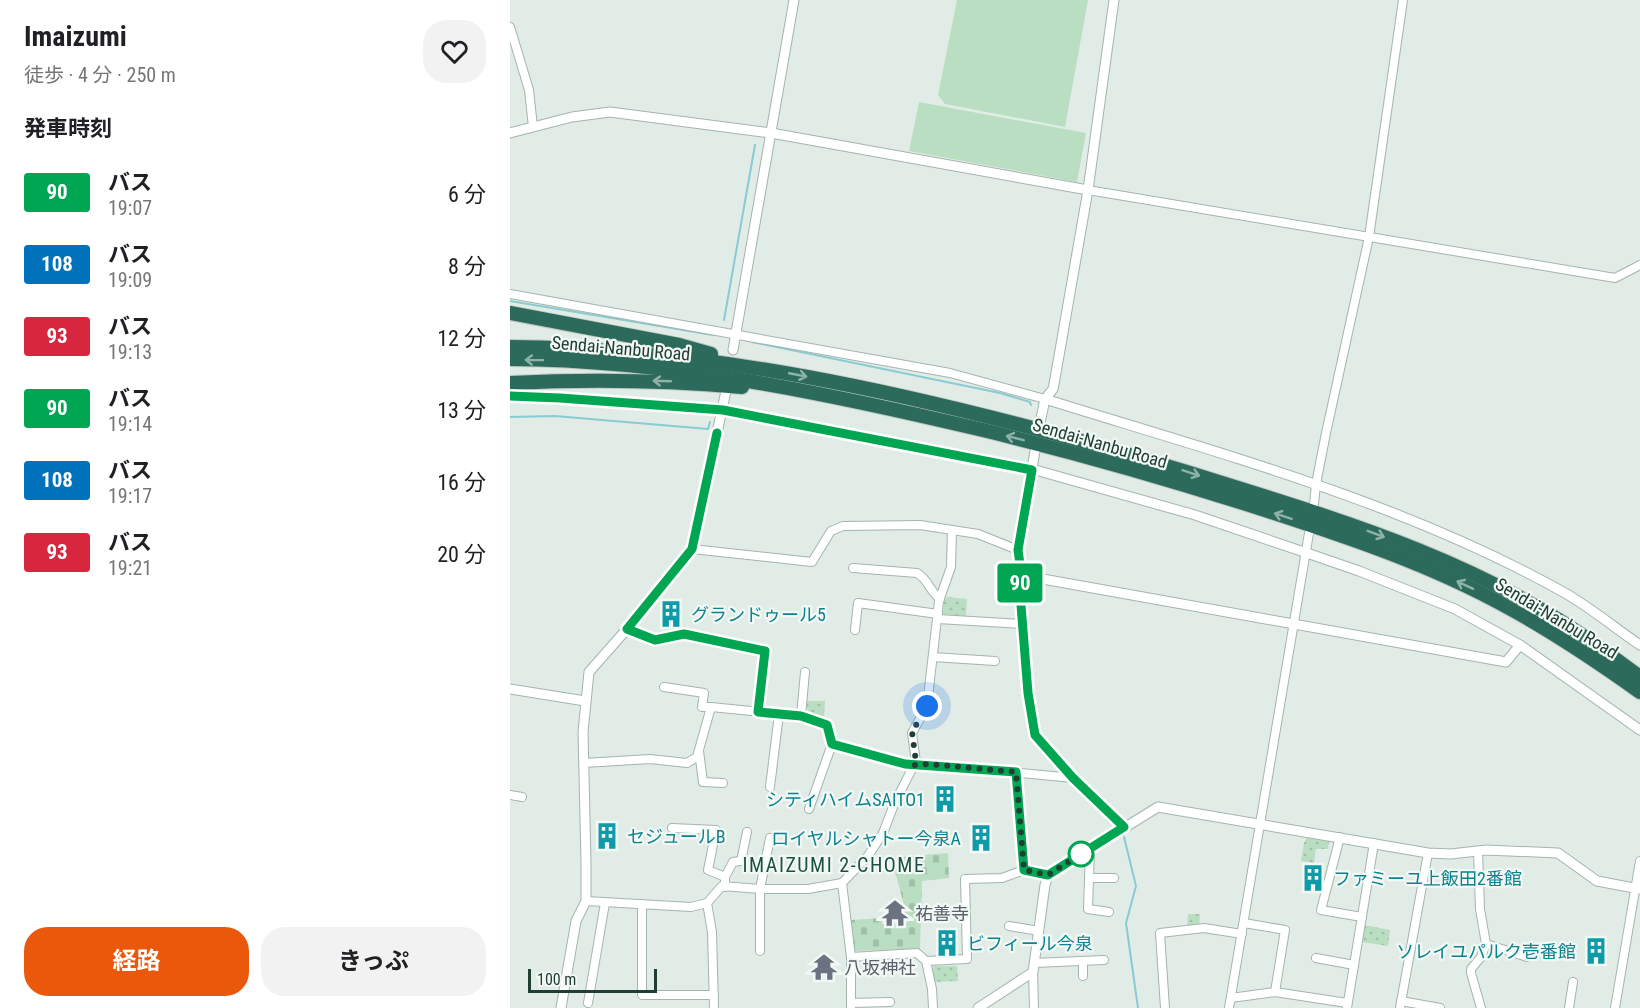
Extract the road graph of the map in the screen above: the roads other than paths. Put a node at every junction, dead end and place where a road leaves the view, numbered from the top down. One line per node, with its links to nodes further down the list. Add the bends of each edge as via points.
1 (794, 0): 7 (street)
2 (1114, 0): 8 (street)
3 (1403, 0): 9 (street)
4 (510, 27): 5 (street, via 529,90)
5 (533, 127): 6 (street); 7 (street, via 610,112)
6 (510, 133)
7 (771, 133): 8 (street); 13 (street)
8 (1088, 190): 9 (street); 21 (street, via 1053,389)
9 (1369, 237): 10 (street, via 1615,278); 27 (street)
10 (1640, 265)
11 (510, 294): 13 (street)
12 (510, 313): 17 (highway, via 679,345)
13 (735, 333): 15 (street); 21 (street, via 950,373)
14 (510, 347): 17 (highway, Sendai-Nanbu Road, via 597,349)
15 (733, 350)
16 (510, 359): 22 (highway, Sendai-Nanbu Road, one-way to 16, via 673,369)
17 (757, 368): 47 (highway, Sendai-Nanbu Road, one-way to 47, via 862,388 1054,434 1171,466 1362,528 1512,594 1552,616)
18 (510, 383): 22 (highway, one-way to 18, via 663,381)
19 (726, 391): 23 (street)
20 (510, 396): 23 (street)
21 (1045, 399): 24 (street); 27 (street)
22 (866, 402): 50 (highway, Sendai-Nanbu Road, one-way to 22, via 1509,608 1378,548 1149,474)
23 (723, 410): 26 (street); 31 (street)
24 (1040, 423)
25 (1035, 451): 26 (street)
26 (1032, 470): 32 (street); 33 (street, via 1195,515)
27 (1316, 484): 28 (street); 43 (street, via 1456,538 1567,594)
28 (1314, 504)
29 (952, 530): 31 (street, via 920,525 843,526 831,531 812,562); 32 (street, via 978,534); 36 (street, via 951,567)
30 (1309, 533): 33 (street)
31 (692, 549): 40 (street)
32 (1018, 550): 35 (street)
33 (1307, 553): 39 (street); 42 (street, via 1455,609)
34 (853, 568): 36 (street, via 917,573 926,578 930,591)
35 (1023, 571): 38 (street, via 1019,580); 39 (street, via 1026,576 1059,583)
36 (940, 599): 37 (street)
37 (938, 617): 38 (street); 41 (street, via 858,603); 44 (street)
38 (1022, 624): 62 (street, via 1035,735)
39 (1294, 624): 42 (street, via 1506,662); 68 (street)
40 (627, 629): 51 (street, via 589,672); 53 (street, via 655,640 684,634 765,651)
41 (855, 630)
42 (1520, 645): 56 (street)
43 (1640, 645)
44 (933, 657): 45 (street); 60 (street, via 927,706 912,732)
45 (995, 661)
46 (805, 672): 55 (street)
47 (1640, 677)
48 (664, 687): 52 (street, via 704,693 702,707)
49 (510, 689): 51 (street)
50 (1640, 692)
51 (585, 701): 59 (street)
52 (711, 707): 53 (street); 58 (street)
53 (758, 712): 54 (street)
54 (779, 714): 55 (street); 64 (street)
55 (801, 716): 57 (street, via 827,725)
56 (1640, 730)
57 (832, 744): 60 (street); 67 (street)
58 (699, 750): 59 (street, via 687,763 650,759); 63 (street, via 703,782)
59 (584, 763): 88 (street)
60 (914, 765): 61 (street); 84 (street, via 883,833)
61 (1016, 772): 62 (street); 79 (street)
62 (1073, 778): 69 (street)
63 (723, 783)
64 (770, 787)
65 (510, 795): 66 (street)
66 (522, 797)
67 (809, 809)
68 (1259, 824): 69 (street, via 1158,807); 72 (street); 94 (street)
69 (1124, 827): 75 (street)
70 (672, 828): 81 (street, via 716,830 708,870)
71 (747, 832): 81 (street, via 741,861 733,862)
72 (1340, 837): 74 (street); 93 (street, via 1321,910)
73 (770, 838): 86 (street)
74 (1374, 843): 77 (street); 93 (street)
75 (1090, 849): 80 (street); 82 (street)
76 (1478, 851): 77 (street); 87 (street, via 1558,853 1597,881); 98 (street)
77 (1428, 853): 115 (street)
78 (1640, 861): 87 (street)
79 (1024, 870): 80 (street); 104 (street, via 1002,878 966,879 967,959)
80 (1048, 875): 96 (street)
81 (725, 877): 85 (street)
82 (1089, 878): 83 (street); 92 (street, via 1088,909)
83 (1114, 878)
84 (842, 883): 86 (street, via 808,889); 100 (street)
85 (725, 886): 86 (street); 90 (street)
86 (760, 889): 99 (street)
87 (1638, 889): 128 (street)
88 (585, 901): 89 (street); 118 (street, via 576,921)
89 (605, 903): 91 (street); 114 (street)
90 (707, 903): 91 (street, via 691,907); 111 (street)
91 (642, 904): 111 (street, via 642,995)
92 (1110, 912)
93 (1362, 917): 106 (street)
94 (1244, 923): 97 (street); 110 (street, via 1285,930)
95 (1009, 926): 96 (street)
96 (1039, 931): 107 (street)
97 (1242, 934): 112 (street); 123 (street, via 1204,928 1160,933)
98 (1486, 944): 101 (street); 126 (street, via 1471,969)
99 (760, 951)
100 (851, 957): 104 (street, via 917,953); 116 (street)
101 (1527, 957)
102 (1316, 958): 106 (street)
103 (1104, 960): 105 (street)
104 (926, 961): 120 (street)
105 (1083, 961): 107 (street); 108 (street)
106 (1354, 965): 117 (street)
107 (1034, 968): 121 (street); 122 (street)
108 (1083, 976)
109 (1573, 982): 127 (street)
110 (1275, 992): 112 (street); 117 (street)
111 (714, 995): 119 (street)
112 (1231, 998): 124 (street)
113 (890, 1002): 116 (street)
114 (588, 1003)
115 (1401, 1004): 125 (street)
116 (851, 1006)
117 (1347, 1006)
118 (561, 1008)
119 (714, 1008)
120 (933, 1008)
121 (978, 1008)
122 (1034, 1008)
123 (1165, 1008)
124 (1229, 1008)
125 (1440, 1008)
126 (1481, 1008)
127 (1569, 1008)
128 (1615, 1008)

